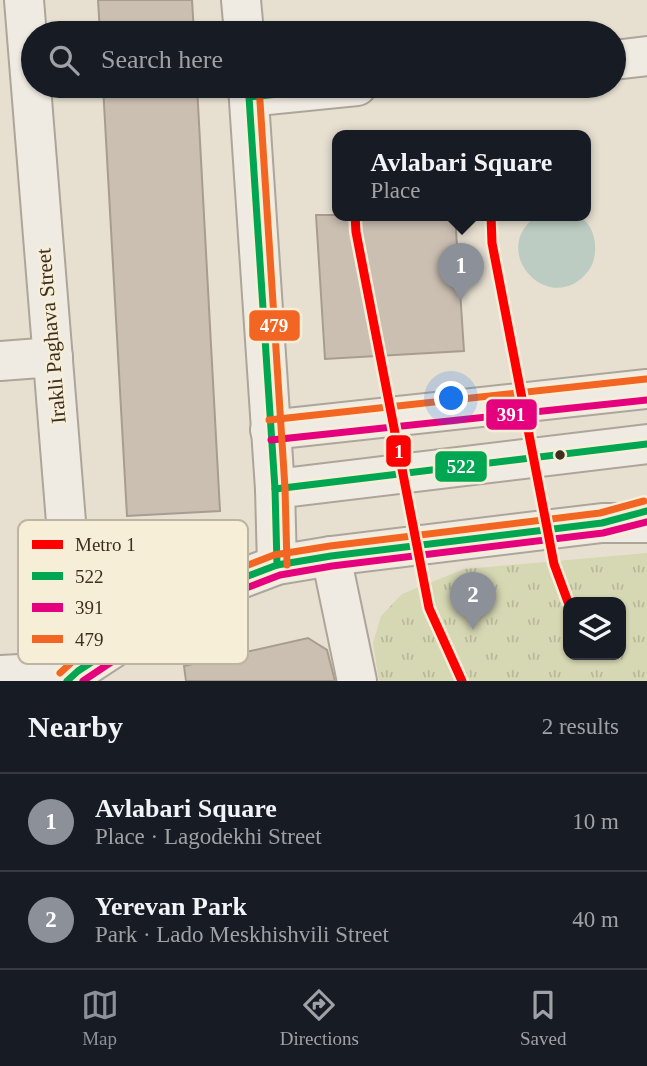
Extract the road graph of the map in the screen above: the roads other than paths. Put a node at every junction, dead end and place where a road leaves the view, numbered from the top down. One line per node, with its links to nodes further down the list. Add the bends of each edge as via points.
1 (24, 0): 3 (street, Irakli Paghava Street)
2 (241, 0): 4 (street)
3 (26, 21)
4 (243, 21)
5 (647, 56): 6 (street)
6 (626, 59)
7 (32, 98): 9 (street, Irakli Paghava Street)
8 (248, 98): 12 (street)
9 (52, 357): 10 (street); 16 (street, Irakli Paghava Street)
10 (0, 361)
11 (647, 389): 12 (street)
12 (270, 430): 14 (street)
13 (647, 443): 14 (street)
14 (275, 489): 20 (street)
15 (647, 511): 17 (street)
16 (65, 520)
17 (602, 523): 18 (street); 19 (street)
18 (647, 523)
19 (331, 556): 20 (street); 25 (street)
20 (277, 565): 21 (street)
21 (248, 576)
22 (97, 664): 24 (street)
23 (0, 675): 24 (street)
24 (78, 678)
25 (358, 681)

